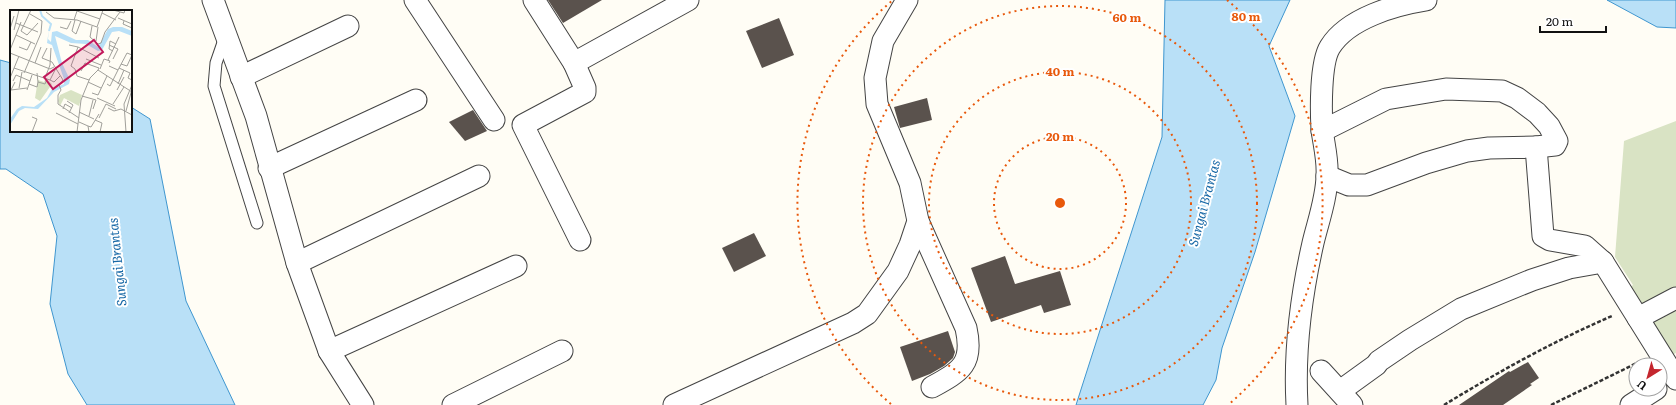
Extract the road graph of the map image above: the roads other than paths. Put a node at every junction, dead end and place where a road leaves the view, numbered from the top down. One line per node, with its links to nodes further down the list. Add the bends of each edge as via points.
1 (213, 0): 8 (street)
2 (415, 0): 12 (street)
3 (534, 0): 9 (street)
4 (688, 0): 9 (street)
5 (907, 0): 18 (street, via 883,41 875,78 877,104 910,183)
6 (1426, 0): 13 (street, via 1402,4 1372,16 1348,28 1330,47 1323,74)
7 (348, 26): 10 (street)
8 (226, 35): 10 (street); 19 (lane, via 216,63 214,86)
9 (574, 63): 20 (street, via 585,92 523,125)
10 (241, 77): 15 (street, via 256,116)
11 (416, 100): 15 (street)
12 (494, 120)
13 (1322, 131): 14 (street, via 1386,99 1446,89 1502,90 1537,113 1554,134 1557,141 1555,145); 17 (street)
14 (1536, 147): 17 (street, via 1468,151 1426,162 1367,185 1349,185); 21 (street, via 1543,236 1550,240 1585,246)
15 (269, 168): 22 (street)
16 (479, 176): 22 (street)
17 (1328, 176): 36 (street, via 1300,310)
18 (918, 221): 30 (street, via 966,328 970,343 968,355 958,372); 35 (street, via 898,271 867,314 854,323)
19 (257, 223)
20 (580, 240)
21 (1603, 262): 25 (street); 32 (street, via 1569,268 1532,280 1461,309 1392,352)
22 (297, 263): 26 (street)
23 (516, 266): 26 (street)
24 (1676, 298): 25 (street)
25 (1634, 313): 29 (street, via 1660,352)
26 (329, 351): 33 (street)
27 (562, 351): 34 (street)
28 (1321, 371): 32 (street)
29 (1670, 381)
30 (932, 387)
31 (1643, 397): 37 (street)
32 (1346, 398)
33 (363, 405)
34 (453, 405)
35 (674, 405)
36 (1297, 405)
37 (1630, 405)

